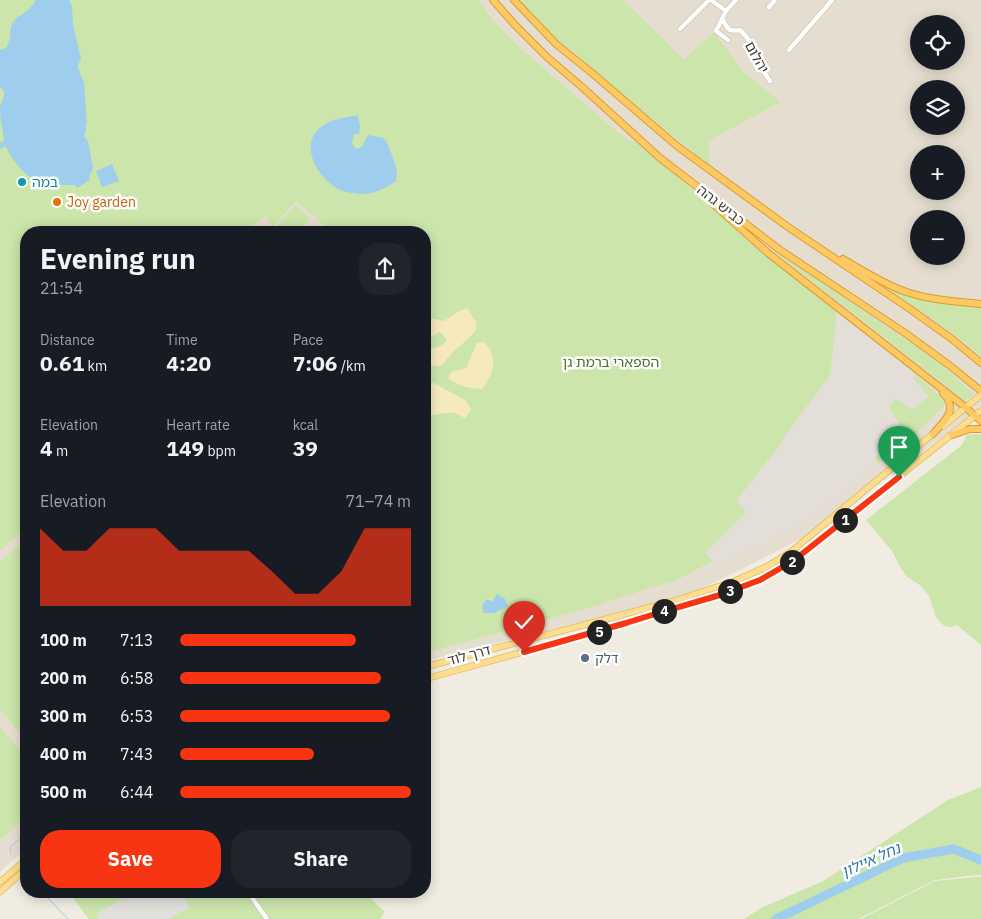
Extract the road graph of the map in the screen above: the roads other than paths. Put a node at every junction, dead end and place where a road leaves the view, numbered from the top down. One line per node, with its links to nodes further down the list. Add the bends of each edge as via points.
1 (493, 0): 14 (highway, כביש גהה, via 547,57)
2 (514, 0): 15 (highway, כביש גהה, via 556,44 677,146)
3 (710, 0): 8 (street); 10 (street)
4 (736, 0): 8 (street)
5 (775, 0): 7 (street)
6 (832, 0): 12 (street)
7 (769, 7)
8 (726, 11): 9 (street)
9 (722, 19): 11 (street, via 716,31); 13 (street, יהלום, via 731,32 740,30 743,33)
10 (680, 29)
11 (728, 40)
12 (789, 50)
13 (770, 81)
14 (660, 158): 17 (highway, via 768,253); 19 (highway, כביש גהה, via 780,250 905,332)
15 (788, 227): 16 (highway, via 900,290 946,301); 18 (highway, כביש גהה, via 910,309)
16 (981, 304)
17 (891, 349): 20 (highway); 24 (highway, via 949,400 951,410)
18 (981, 363)
19 (981, 393): 20 (main road, דרך לוד)
20 (965, 407): 21 (highway); 24 (main road, דרך לוד)
21 (978, 414): 22 (highway); 25 (main road, דרך לוד)
22 (981, 421)
23 (981, 429): 25 (highway)
24 (933, 434): 26 (main road, דרך לוד, via 792,551 768,566 674,601)
25 (952, 435): 27 (main road, דרך לוד, via 793,561 760,580 607,629)
26 (431, 665)
27 (431, 677)
28 (20, 865): 30 (main road)
29 (20, 874): 31 (main road)
30 (0, 882)
31 (0, 892)
32 (252, 898): 33 (street)
33 (267, 919)

